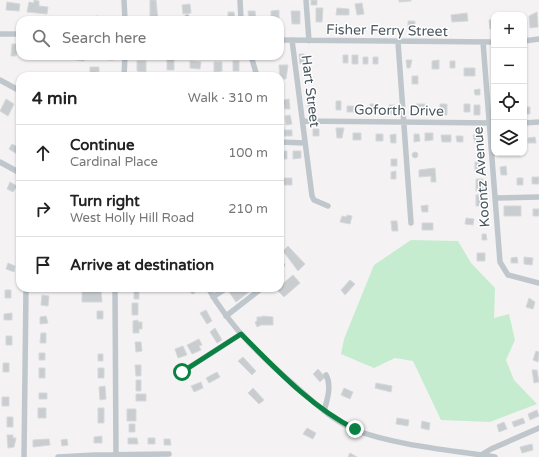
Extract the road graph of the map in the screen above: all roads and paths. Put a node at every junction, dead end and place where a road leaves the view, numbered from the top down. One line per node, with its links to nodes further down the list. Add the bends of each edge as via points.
1 (124, 0): 4 (street)
2 (240, 0): 5 (street)
3 (306, 0): 11 (street)
4 (125, 16)
5 (241, 16)
6 (0, 34): 7 (street)
7 (16, 34)
8 (284, 40): 9 (street, Fisher Ferry Street)
9 (292, 40): 11 (street, Fisher Ferry Street); 23 (street, Hart Street)
10 (539, 40): 12 (street)
11 (309, 41): 13 (street, Fisher Ferry Street)
12 (527, 41)
13 (398, 42): 14 (street, Fisher Ferry Street); 24 (street)
14 (483, 42): 15 (street, Fisher Ferry Street); 22 (street, Koontz Avenue)
15 (491, 42)
16 (124, 60): 18 (street)
17 (252, 60): 19 (street)
18 (124, 72)
19 (256, 72)
20 (0, 80): 21 (street)
21 (16, 89)
22 (492, 120)
23 (303, 121): 24 (street, Goforth Drive); 29 (street, Hart Street)
24 (404, 122): 26 (street, Goforth Drive); 36 (street)
25 (539, 122): 27 (street)
26 (491, 123)
27 (527, 123)
28 (284, 142): 29 (street)
29 (305, 143): 35 (street, Hart Street, via 312,196 314,200)
30 (493, 156): 33 (street, Koontz Avenue)
31 (0, 162): 32 (street)
32 (16, 171)
33 (495, 198): 34 (street); 37 (street, Koontz Avenue, via 499,256 503,269 508,275)
34 (539, 198)
35 (328, 206)
36 (411, 223)
37 (539, 283)
38 (26, 292): 53 (street)
39 (115, 292): 51 (street)
40 (210, 292): 43 (street)
41 (221, 292): 43 (street)
42 (257, 292): 44 (street)
43 (213, 298): 44 (street)
44 (226, 316): 45 (street)
45 (241, 334): 46 (street); 48 (street, via 285,378)
46 (182, 372)
47 (326, 375): 48 (street, via 328,399)
48 (324, 411): 52 (street, via 337,421 376,436)
49 (539, 428): 52 (street)
50 (169, 454): 51 (street)
51 (113, 455): 54 (street)
52 (481, 455): 55 (street)
53 (24, 457)
54 (58, 457)
55 (495, 457)

